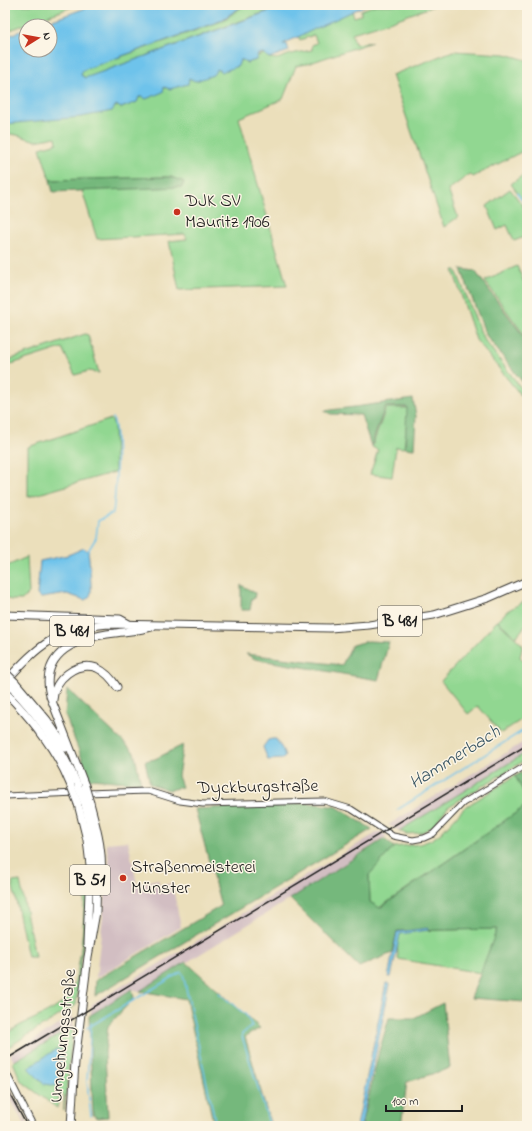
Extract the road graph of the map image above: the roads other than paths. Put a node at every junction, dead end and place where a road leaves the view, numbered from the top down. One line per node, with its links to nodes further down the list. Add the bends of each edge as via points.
1 (527, 581): 6 (highway, B 481, via 488,598 434,615 369,626 330,628)
2 (5, 610): 4 (highway)
3 (5, 614): 4 (highway)
4 (18, 614): 5 (highway, via 120,619)
5 (131, 625): 6 (highway, B 481); 8 (highway, B 481, via 93,625 59,636 34,652)
6 (157, 625): 12 (highway, via 141,631 113,633 68,646 56,658 48,676 48,688)
7 (5, 672): 9 (highway, bridge)
8 (5, 682): 9 (highway, B 51, bridge)
9 (13, 685): 13 (highway, via 48,720); 15 (highway, B 51, via 51,734)
10 (117, 687): 12 (highway, via 109,676 97,668 76,668 59,681)
11 (5, 693): 15 (highway, B 51, via 36,726)
12 (53, 704): 13 (highway)
13 (76, 764): 15 (highway)
14 (527, 765): 16 (street, Dyckburgstraße, via 463,803 432,834 413,840 393,836 351,809 324,801 204,804 180,801 155,792 134,791)
15 (78, 786): 17 (highway, bridge); 17 (highway, B 51, bridge)
16 (5, 796)
17 (84, 804): 18 (highway, Umgehungsstraße / B 51, via 90,865); 18 (highway, Umgehungsstraße / B 51, via 100,850 102,873)
18 (88, 957): 21 (highway, Umgehungsstraße / B 51, via 73,1083)
19 (5, 1071): 20 (main road)
20 (33, 1126)
21 (71, 1126)

